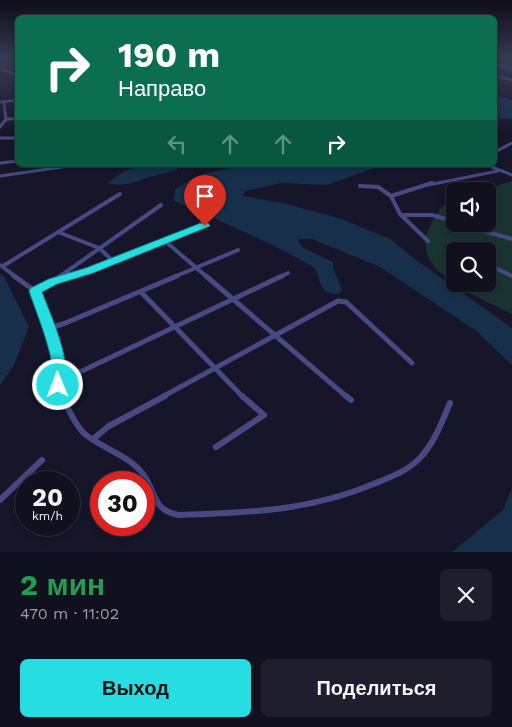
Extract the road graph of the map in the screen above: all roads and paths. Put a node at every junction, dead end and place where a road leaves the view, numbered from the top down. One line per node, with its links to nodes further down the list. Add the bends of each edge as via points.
1 (15, 100): 2 (street)
2 (2, 102): 3 (street)
3 (6, 119): 4 (street); 5 (street)
4 (15, 119)
5 (0, 127)
6 (0, 138): 7 (street)
7 (15, 138)
8 (512, 143): 9 (street)
9 (497, 151)
10 (15, 161): 11 (street)
11 (0, 163)
12 (62, 167): 16 (street)
13 (491, 167): 14 (street)
14 (498, 170): 15 (street); 19 (street, via 440,181)
15 (512, 175)
16 (0, 176)
17 (360, 186): 19 (street, via 378,187)
18 (120, 194): 24 (street)
19 (391, 196): 21 (street)
20 (161, 205): 29 (street)
21 (403, 215): 22 (street, via 432,215); 28 (street)
22 (446, 219)
23 (205, 226): 27 (street)
24 (58, 232): 29 (street); 32 (street)
25 (488, 232): 26 (street)
26 (512, 239)
27 (165, 241): 31 (street); 33 (street)
28 (428, 241)
29 (99, 248): 31 (street); 37 (street)
30 (238, 250): 33 (street)
31 (113, 261): 37 (street)
32 (1, 265): 38 (street)
33 (196, 268): 39 (street); 40 (street)
34 (496, 268): 36 (street)
35 (288, 273): 40 (street)
36 (512, 276)
37 (53, 281): 38 (street)
38 (35, 291): 42 (street)
39 (141, 292): 41 (street); 42 (street)
40 (232, 300): 41 (street); 43 (street)
41 (174, 326): 45 (street, via 82,371 70,372); 46 (street)
42 (49, 328): 45 (street)
43 (275, 335): 44 (street, via 343,301); 46 (street); 47 (street)
44 (412, 363)
45 (59, 367): 49 (street, via 58,385 63,398 78,424)
46 (214, 368): 49 (street, via 109,426); 50 (street, via 264,414)
47 (351, 400)
48 (450, 403): 49 (street, via 438,432 419,459 396,474 327,503 286,511 168,513 159,506 144,474 124,457)
49 (92, 439)
50 (216, 447)
51 (42, 460): 52 (street)
52 (0, 500)

